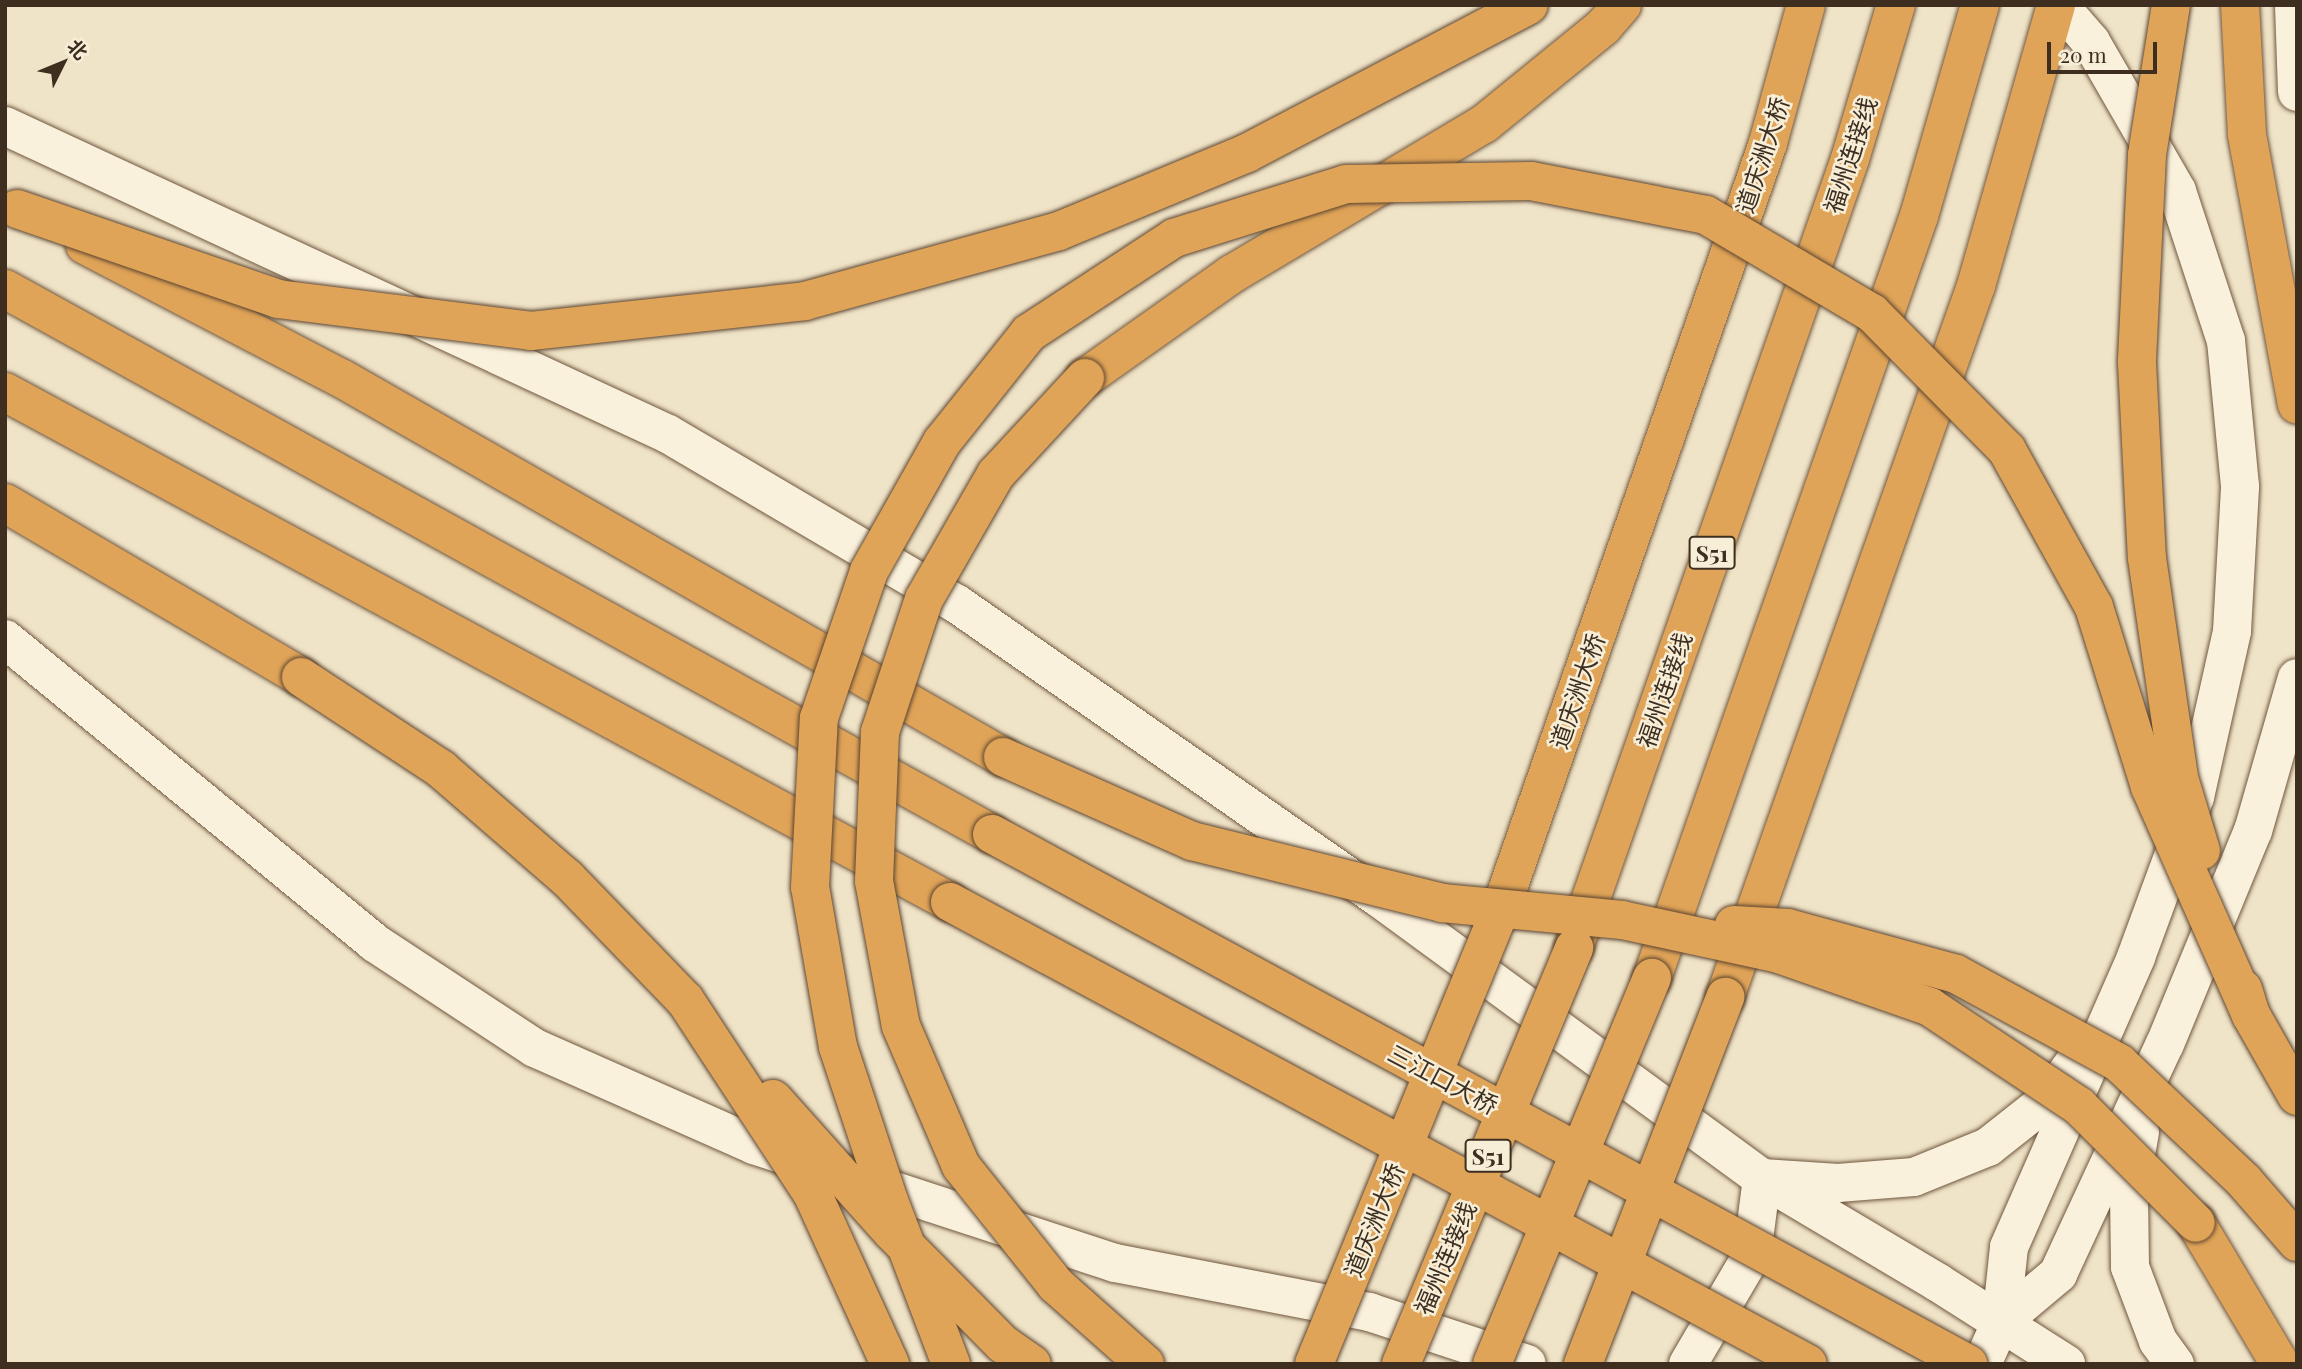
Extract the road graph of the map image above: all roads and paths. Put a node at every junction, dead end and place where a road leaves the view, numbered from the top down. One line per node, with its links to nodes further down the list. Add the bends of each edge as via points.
1 (1528, 5): 12 (highway, bridge, via 1247,153 1072,226 805,300 531,331 278,299)
2 (1622, 5): 33 (highway, bridge, via 1603,27 1484,124 1232,274 1085,378 996,474 923,599 880,732 874,880 901,1026 961,1166 1056,1285)
3 (1806, 5): 34 (highway, 道庆洲大桥, bridge, via 1768,143 1500,911)
4 (1896, 5): 35 (highway, 福州连接线 / S51, bridge, via 1850,159 1574,948)
5 (1980, 5): 36 (highway, bridge, via 1919,216 1652,978)
6 (2057, 5): 20 (main road, via 2091,42 2177,191 2226,341 2240,486 2232,631 2195,797); 38 (highway, bridge, via 1976,286 1725,997)
7 (2171, 5): 24 (highway, bridge, via 2147,155 2137,363 2147,558 2179,778)
8 (2240, 5): 15 (highway, via 2247,135)
9 (2294, 5): 10 (main road)
10 (2297, 92)
11 (5, 126): 27 (main road, via 668,434 957,604 1379,898)
12 (11, 207): 19 (highway, bridge, via 341,378 1003,757 1192,841 1442,903)
13 (5, 289): 41 (highway, 三江口大桥, bridge, via 992,834)
14 (5, 391): 40 (highway, bridge)
15 (2297, 404)
16 (5, 503): 22 (highway, bridge, via 301,677 441,769 567,878)
17 (5, 639): 37 (main road, via 375,943 535,1048 754,1145 1115,1263 1369,1312)
18 (2297, 678): 21 (main road, via 2253,831)
19 (1622, 920): 28 (highway, bridge, via 1787,928 1956,974 2119,1063 2244,1181); 45 (highway, bridge, via 1779,954 1930,1007 2079,1106 2196,1223)
20 (2136, 957): 21 (main road); 23 (main road)
21 (2192, 981): 25 (main road)
22 (685, 1000): 30 (highway, bridge, via 813,1195); 32 (highway, bridge, via 892,1232 1003,1344)
23 (2114, 1008): 27 (main road, via 2045,1102 1988,1147 1914,1177 1838,1183); 29 (main road, via 2009,1247)
24 (2251, 1015): 26 (highway, bridge); 31 (highway, bridge, via 2150,787 2094,607 2007,450 1871,313 1706,215 1531,181 1346,184 1174,238 1029,333 942,442 869,571 823,706 810,887 838,1047)
25 (2165, 1044): 29 (main road, via 2058,1274); 44 (main road, via 2129,1194 2130,1267 2158,1341)
26 (2297, 1096)
27 (1762, 1178): 29 (main road); 39 (main road, via 1752,1255)
28 (2297, 1241)
29 (2001, 1322): 42 (main road); 43 (main road)
30 (890, 1364)
31 (951, 1364)
32 (1032, 1364)
33 (1146, 1364)
34 (1314, 1364)
35 (1401, 1364)
36 (1492, 1364)
37 (1527, 1364)
38 (1583, 1364)
39 (1688, 1364)
40 (1808, 1364)
41 (1968, 1364)
42 (1982, 1364)
43 (2066, 1364)
44 (2175, 1364)
45 (2280, 1364)

